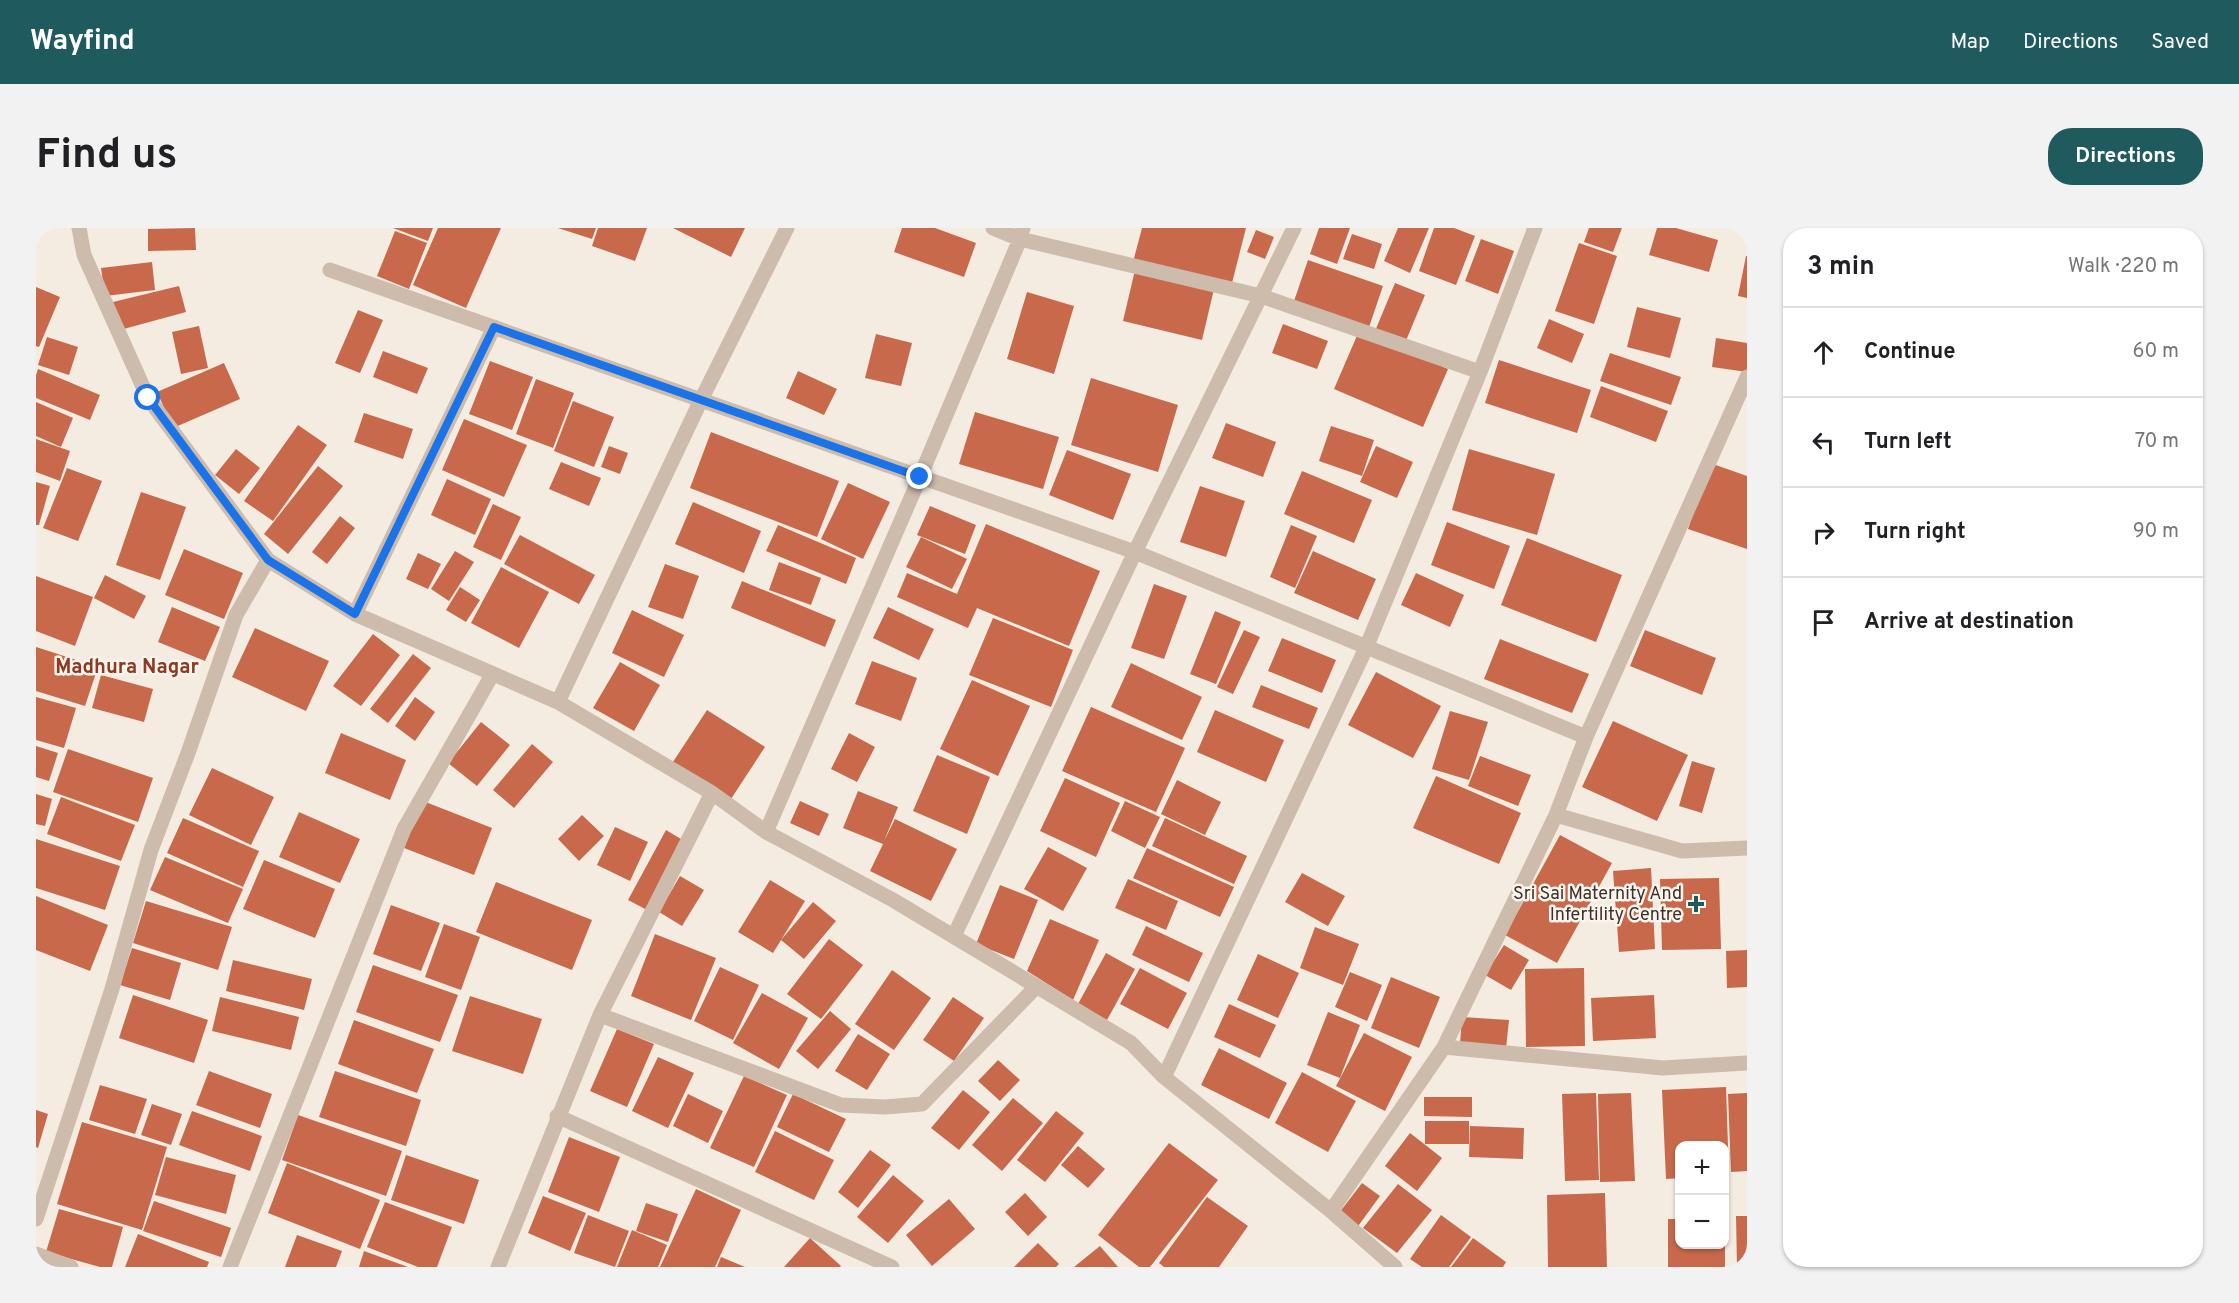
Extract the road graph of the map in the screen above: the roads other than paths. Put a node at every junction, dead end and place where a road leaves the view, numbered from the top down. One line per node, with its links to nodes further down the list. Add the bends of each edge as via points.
1 (79, 228): 15 (street, via 84,255 148,398)
2 (787, 228): 12 (street)
3 (993, 228): 6 (street)
4 (1294, 228): 8 (street)
5 (1535, 228): 10 (street)
6 (1022, 234): 8 (street); 13 (street)
7 (330, 270): 9 (street)
8 (1261, 296): 10 (street); 14 (street)
9 (494, 327): 12 (street); 16 (street)
10 (1480, 372): 17 (street)
11 (1747, 377): 20 (street)
12 (700, 400): 13 (street); 19 (street)
13 (920, 477): 14 (street); 23 (street)
14 (1136, 552): 17 (street); 25 (street)
15 (268, 560): 16 (street); 33 (street, via 236,615 151,850 112,989)
16 (355, 614): 18 (street)
17 (1366, 648): 20 (street); 30 (street)
18 (492, 675): 19 (street); 36 (street, via 404,829)
19 (558, 702): 21 (street)
20 (1586, 737): 22 (street)
21 (712, 793): 23 (street); 27 (street)
22 (1556, 815): 24 (street, via 1682,851); 28 (street)
23 (766, 832): 25 (street)
24 (1747, 848)
25 (954, 936): 26 (street)
26 (1036, 987): 27 (street, via 922,1104 885,1107 841,1105); 30 (street, via 1131,1043)
27 (600, 1015): 31 (street)
28 (1444, 1047): 29 (street, via 1663,1068); 32 (street)
29 (1747, 1064)
30 (1164, 1077): 32 (street)
31 (557, 1116): 37 (street); 38 (street)
32 (1331, 1211): 39 (street)
33 (36, 1219)
34 (36, 1254): 35 (street)
35 (71, 1267)
36 (230, 1267)
37 (498, 1267)
38 (892, 1267)
39 (1395, 1267)

